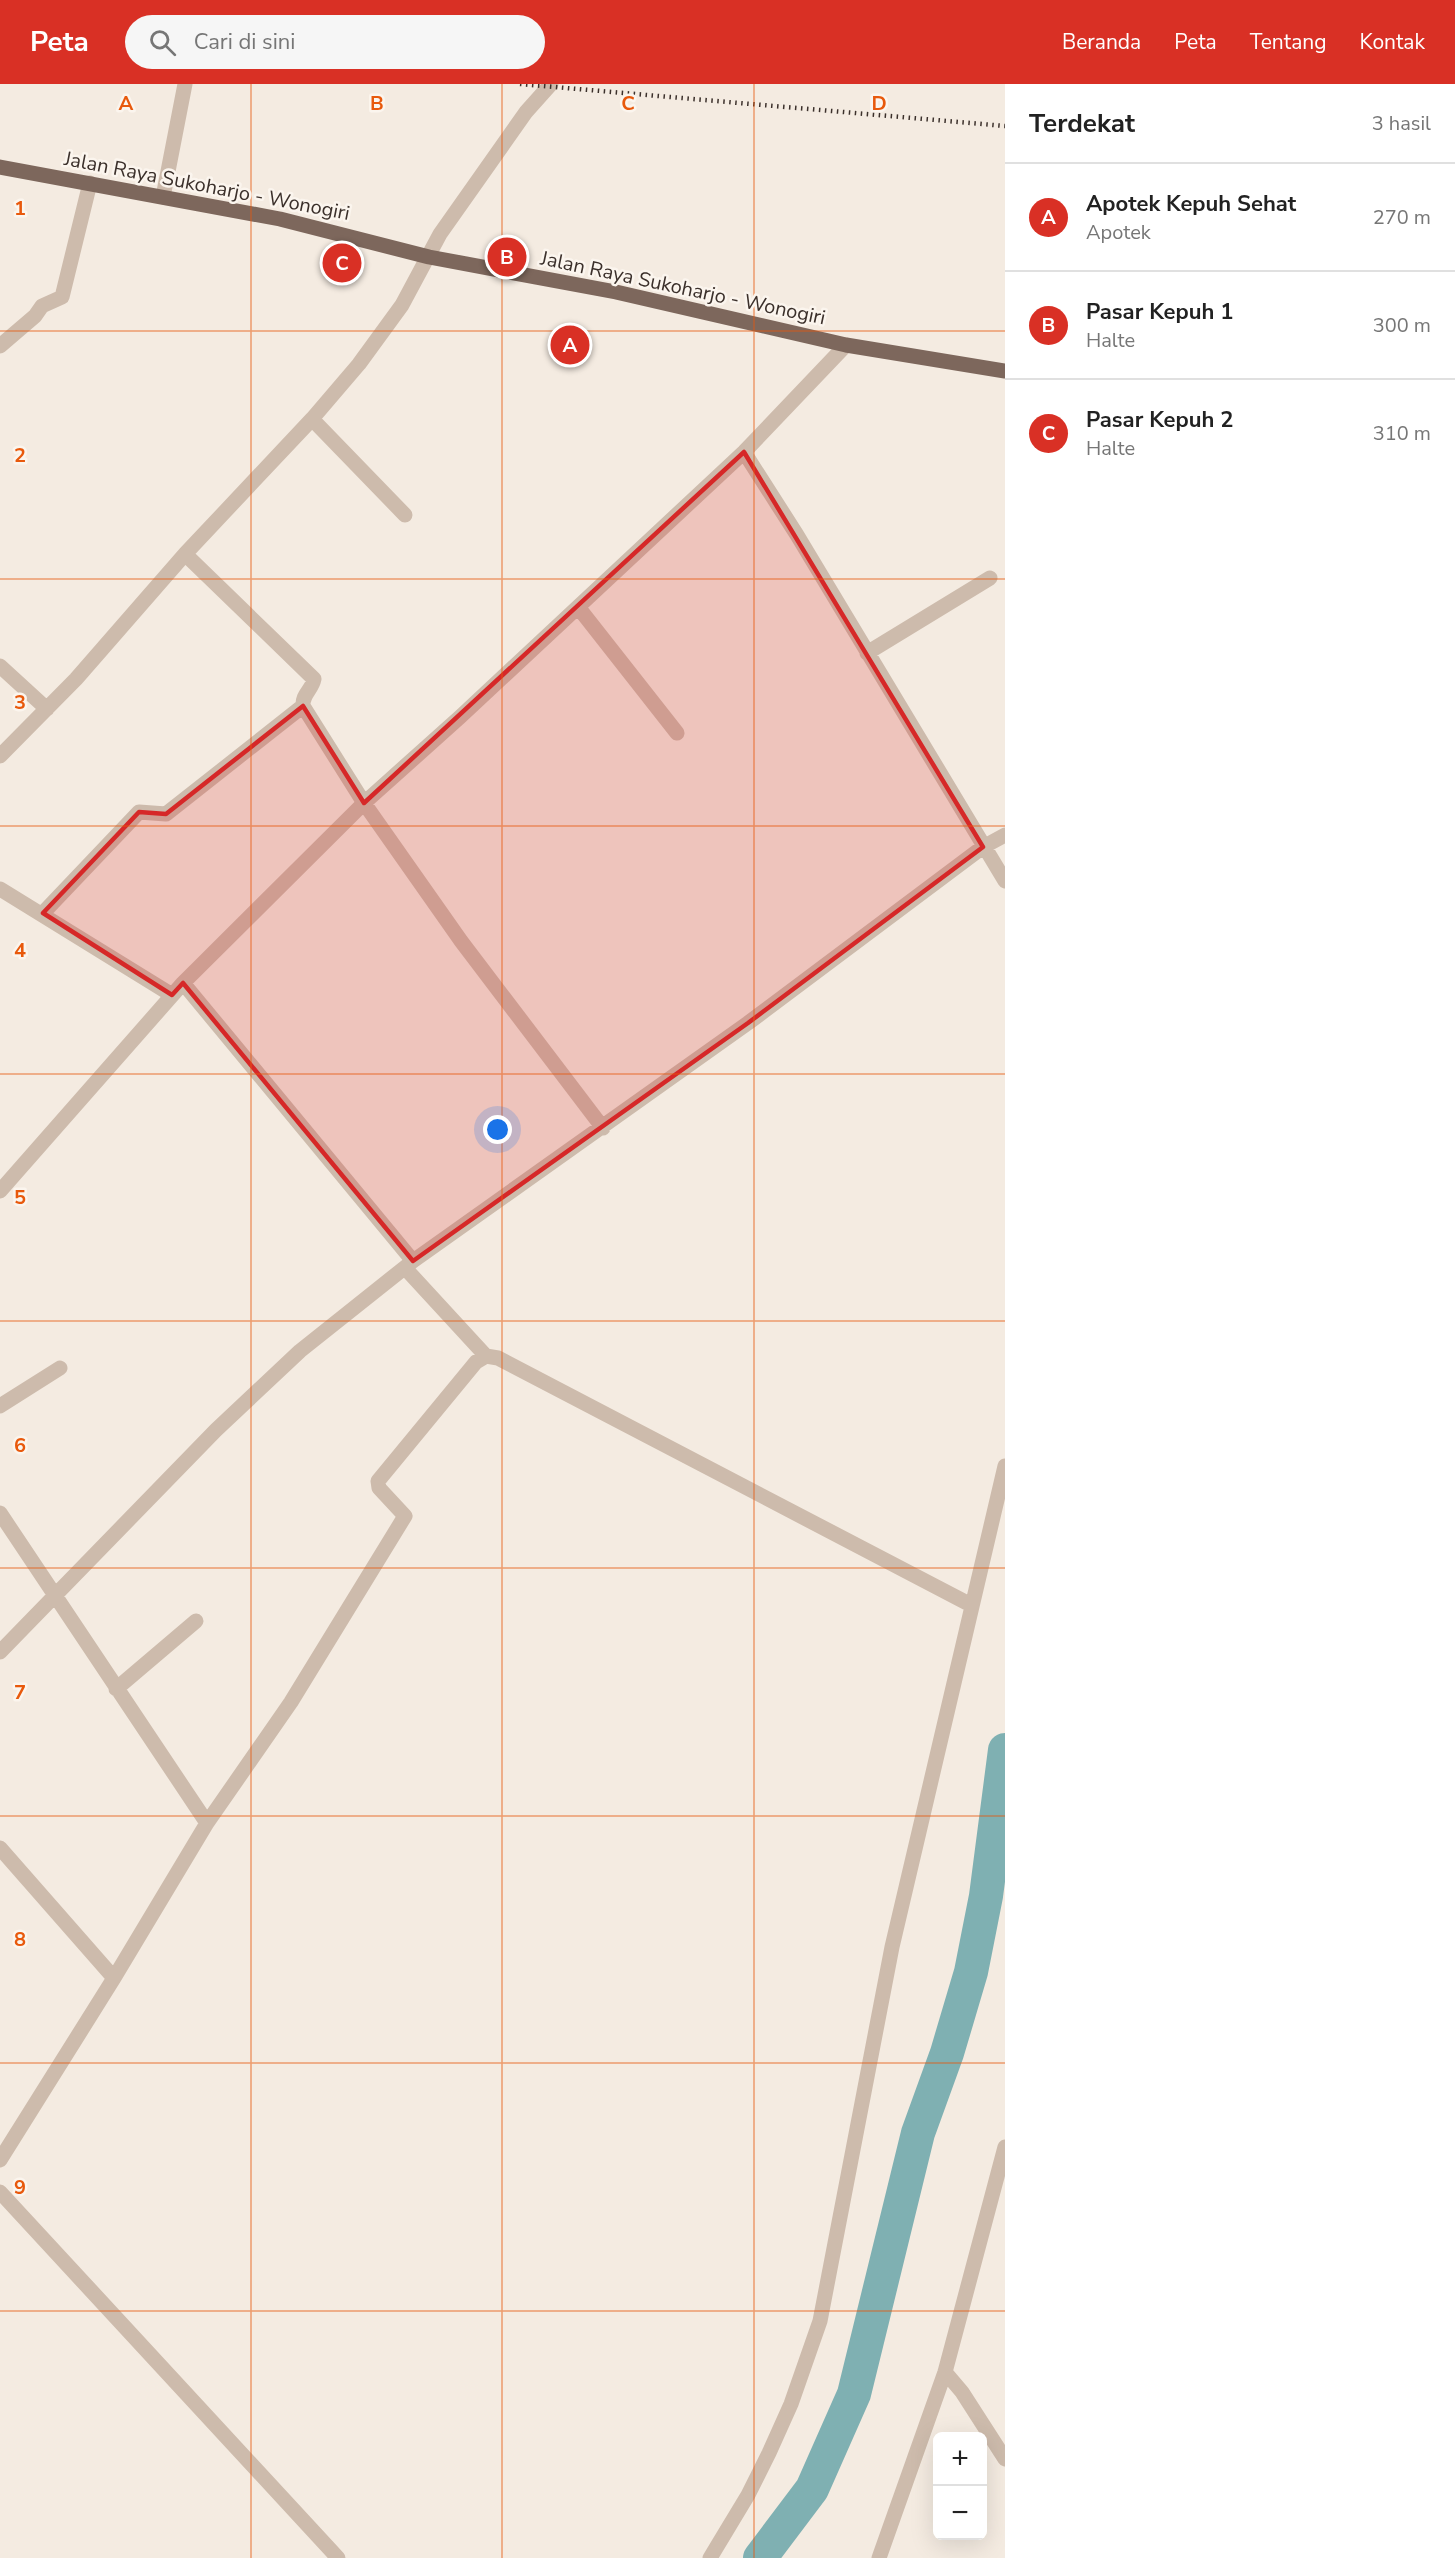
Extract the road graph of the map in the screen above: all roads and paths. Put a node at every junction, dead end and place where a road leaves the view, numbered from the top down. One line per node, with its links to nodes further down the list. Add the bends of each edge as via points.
1 (185, 84): 5 (street)
2 (551, 84): 6 (street, via 526,112 440,234)
3 (0, 167): 4 (main road, Jalan Raya Sukoharjo - Wonogiri)
4 (90, 183): 5 (main road, Jalan Raya Sukoharjo - Wonogiri); 8 (street, via 62,297 42,306)
5 (163, 197): 6 (main road, Jalan Raya Sukoharjo - Wonogiri, via 280,219)
6 (429, 257): 7 (main road, Jalan Raya Sukoharjo - Wonogiri, via 616,292); 10 (street, via 383,332)
7 (846, 345): 9 (main road, Jalan Raya Sukoharjo - Wonogiri); 11 (street)
8 (0, 346)
9 (1005, 371)
10 (312, 419): 12 (street); 13 (street)
11 (744, 452): 15 (street); 16 (street)
12 (405, 515)
13 (185, 554): 18 (street, via 315,679 304,696); 19 (street)
14 (990, 578): 16 (street)
15 (578, 607): 20 (street); 22 (street)
16 (867, 652): 24 (street)
17 (0, 666): 19 (street)
18 (303, 706): 22 (street); 27 (street, via 166,814 139,813)
19 (47, 710): 21 (street)
20 (677, 733)
21 (0, 756)
22 (364, 803): 28 (street); 30 (street, via 461,941)
23 (1005, 835): 24 (street)
24 (983, 847): 25 (street); 30 (street)
25 (1005, 881)
26 (0, 888): 27 (street)
27 (43, 913): 29 (street)
28 (183, 983): 29 (street); 32 (street)
29 (172, 995): 31 (street)
30 (603, 1128): 32 (street)
31 (0, 1191)
32 (409, 1265): 33 (street); 38 (street, via 300,1351 216,1430)
33 (486, 1356): 39 (street, via 498,1358); 43 (street, via 476,1362 378,1481 379,1488 405,1516 291,1702)
34 (60, 1368): 35 (street)
35 (0, 1406)
36 (1005, 1466): 39 (street)
37 (0, 1513): 38 (street)
38 (55, 1597): 41 (street); 42 (street)
39 (971, 1605): 52 (street, via 892,1947 820,2321 774,2443)
40 (196, 1621): 42 (street)
41 (0, 1652)
42 (116, 1689): 43 (street)
43 (207, 1823): 45 (street)
44 (0, 1848): 45 (street)
45 (114, 1978): 47 (street)
46 (1005, 2147): 49 (street)
47 (0, 2160)
48 (0, 2192): 51 (street)
49 (945, 2372): 50 (street); 53 (street)
50 (1005, 2459)
51 (338, 2558)
52 (710, 2558)
53 (879, 2558)

